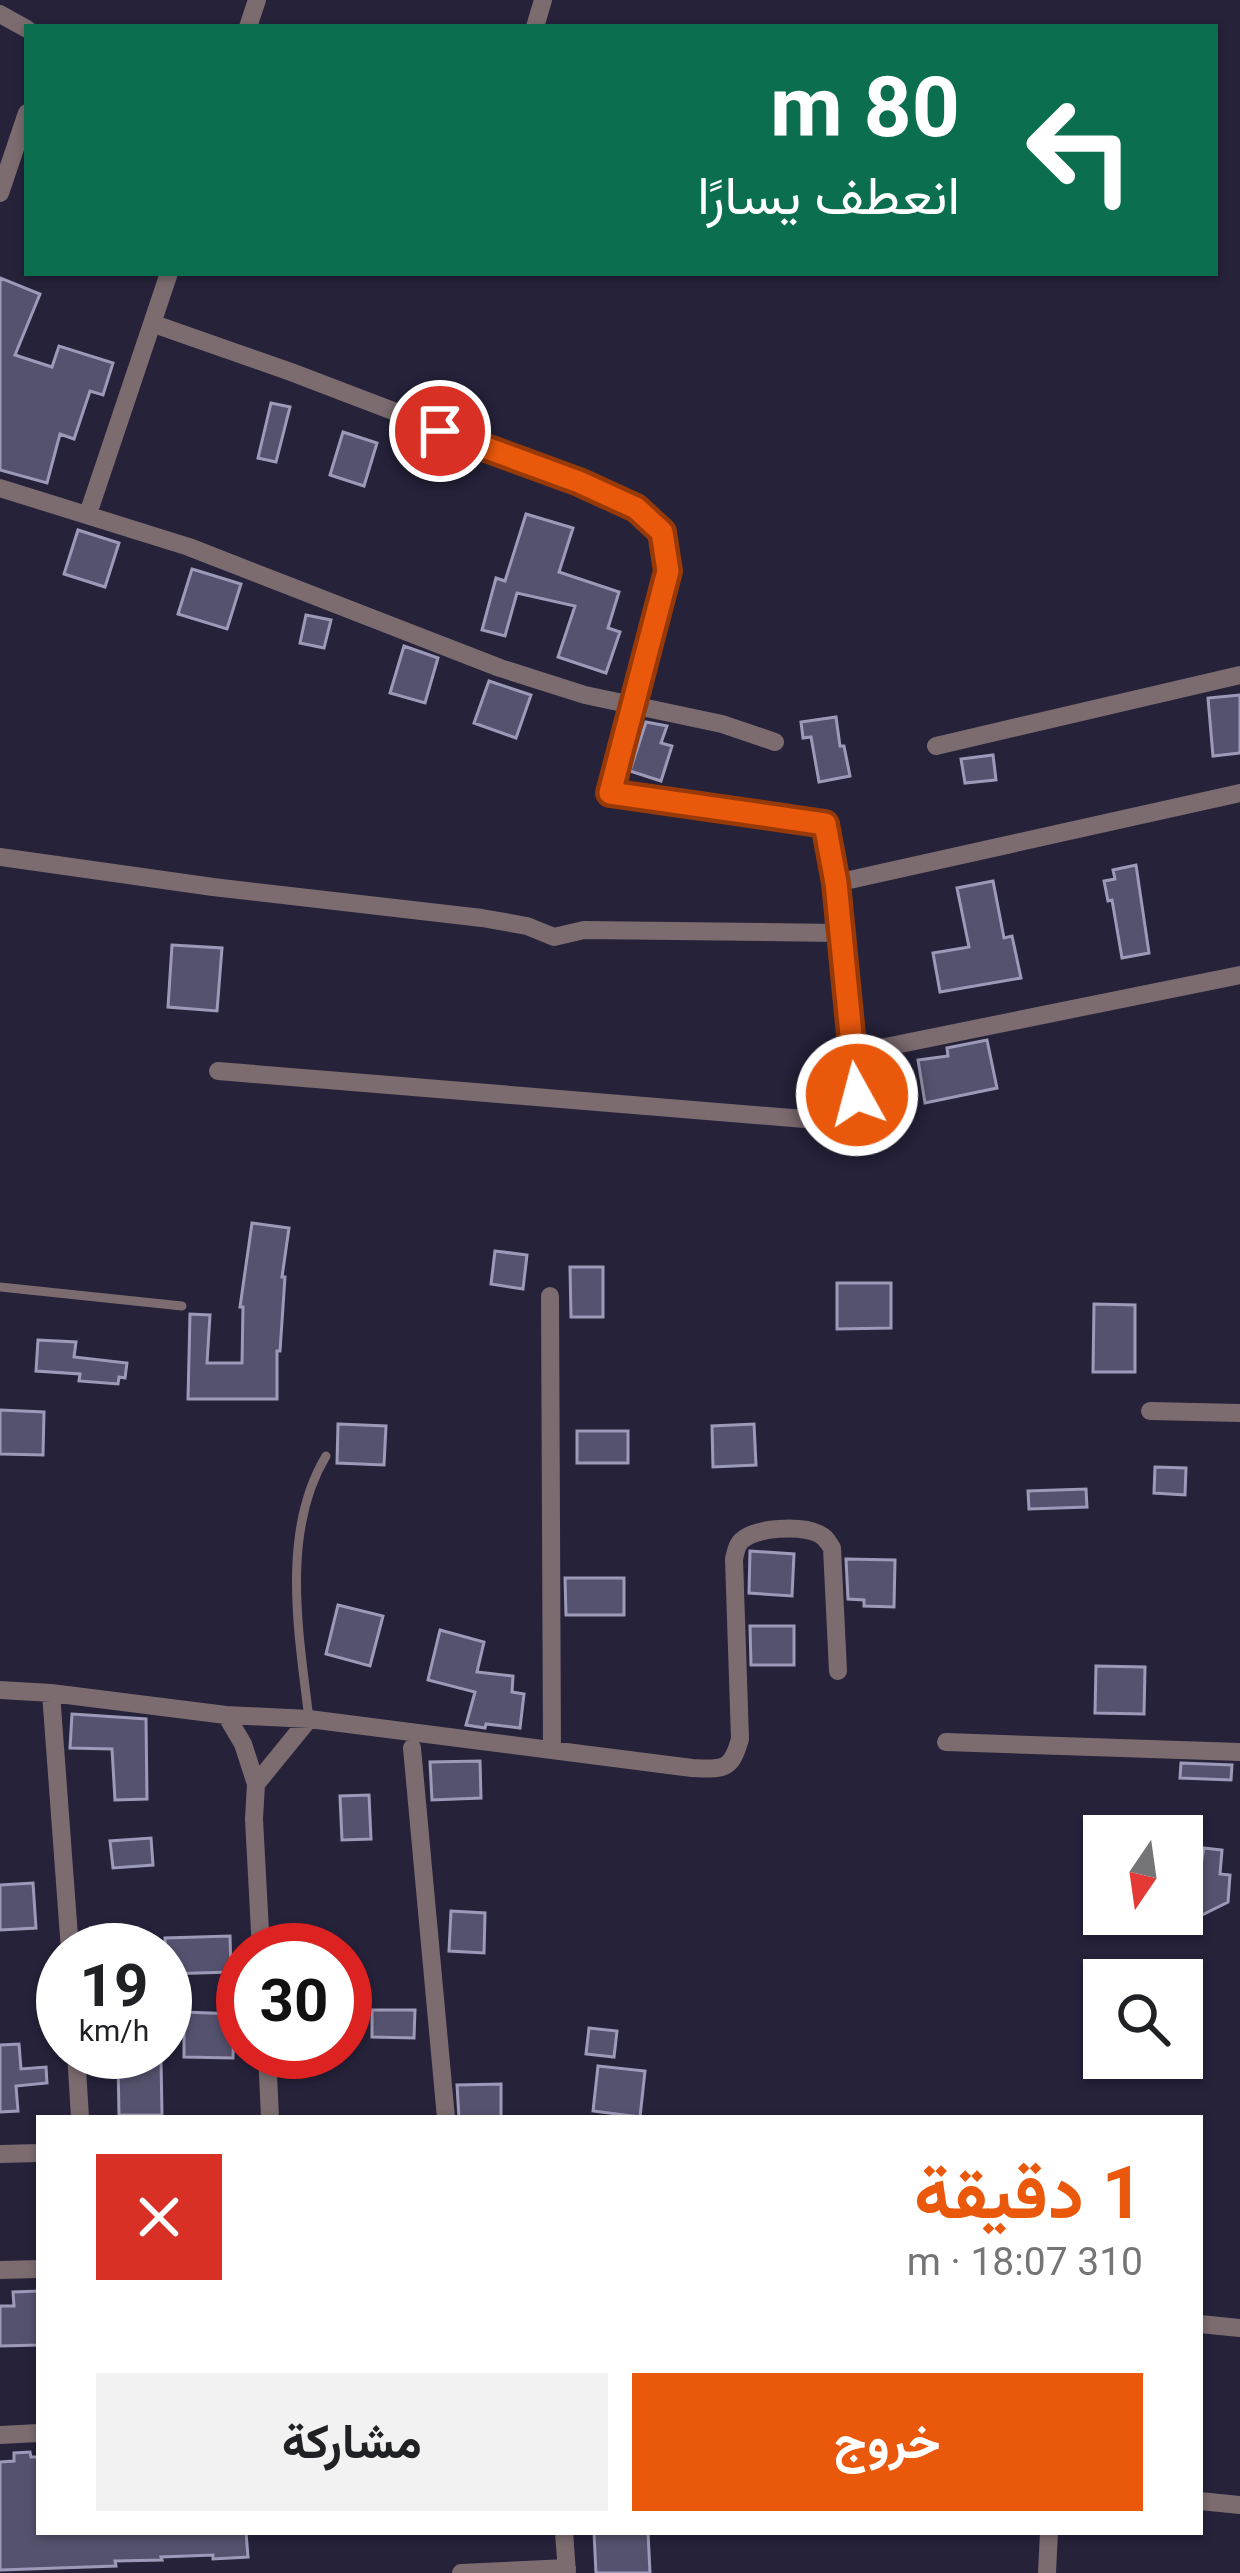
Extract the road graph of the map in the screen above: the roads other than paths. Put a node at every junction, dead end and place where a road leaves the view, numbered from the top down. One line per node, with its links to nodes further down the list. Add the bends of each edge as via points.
1 (24, 122): 2 (street)
2 (0, 193)
3 (168, 276): 4 (street)
4 (154, 324): 6 (street); 8 (street, via 636,508 662,532 668,571)
5 (0, 488): 6 (street)
6 (88, 514): 8 (street, via 500,668)
7 (1240, 675): 10 (street)
8 (632, 707): 9 (street); 13 (street, via 610,793 825,824)
9 (775, 742)
10 (936, 746)
11 (1240, 794): 13 (street)
12 (0, 856): 14 (street, via 482,918 554,937 584,930)
13 (836, 883): 14 (street)
14 (840, 933): 16 (street)
15 (1240, 975): 16 (street)
16 (851, 1054): 17 (street, via 857,1095 829,1120)
17 (218, 1071)
18 (0, 1287): 20 (lane)
19 (550, 1296): 31 (street)
20 (182, 1306)
21 (1150, 1412): 22 (street)
22 (1240, 1412)
23 (326, 1456): 28 (lane, via 311,1480 298,1566)
24 (838, 1671): 31 (street, via 832,1548 813,1532 758,1532 737,1545 734,1559 740,1739 729,1764 692,1768)
25 (0, 1690): 26 (street)
26 (51, 1693): 27 (street); 34 (street)
27 (226, 1714): 28 (street); 33 (street)
28 (309, 1719): 31 (street); 33 (street)
29 (946, 1742): 32 (street)
30 (412, 1748): 40 (street)
31 (551, 1750)
32 (1240, 1751)
33 (256, 1784): 35 (street)
34 (68, 1923)
35 (260, 1923)
36 (78, 2079): 38 (street)
37 (268, 2079): 39 (street)
38 (80, 2115)
39 (270, 2115)
40 (446, 2115)
41 (36, 2152): 42 (street)
42 (0, 2154)
43 (36, 2269): 44 (street)
44 (0, 2270)
45 (1203, 2324): 46 (street)
46 (1240, 2328)
47 (36, 2433): 48 (street)
48 (0, 2435)
49 (1203, 2500): 50 (street)
50 (1240, 2504)
51 (564, 2535): 53 (street)
52 (1049, 2535): 55 (street)
53 (567, 2571): 54 (street)
54 (461, 2573)
55 (1047, 2573)

